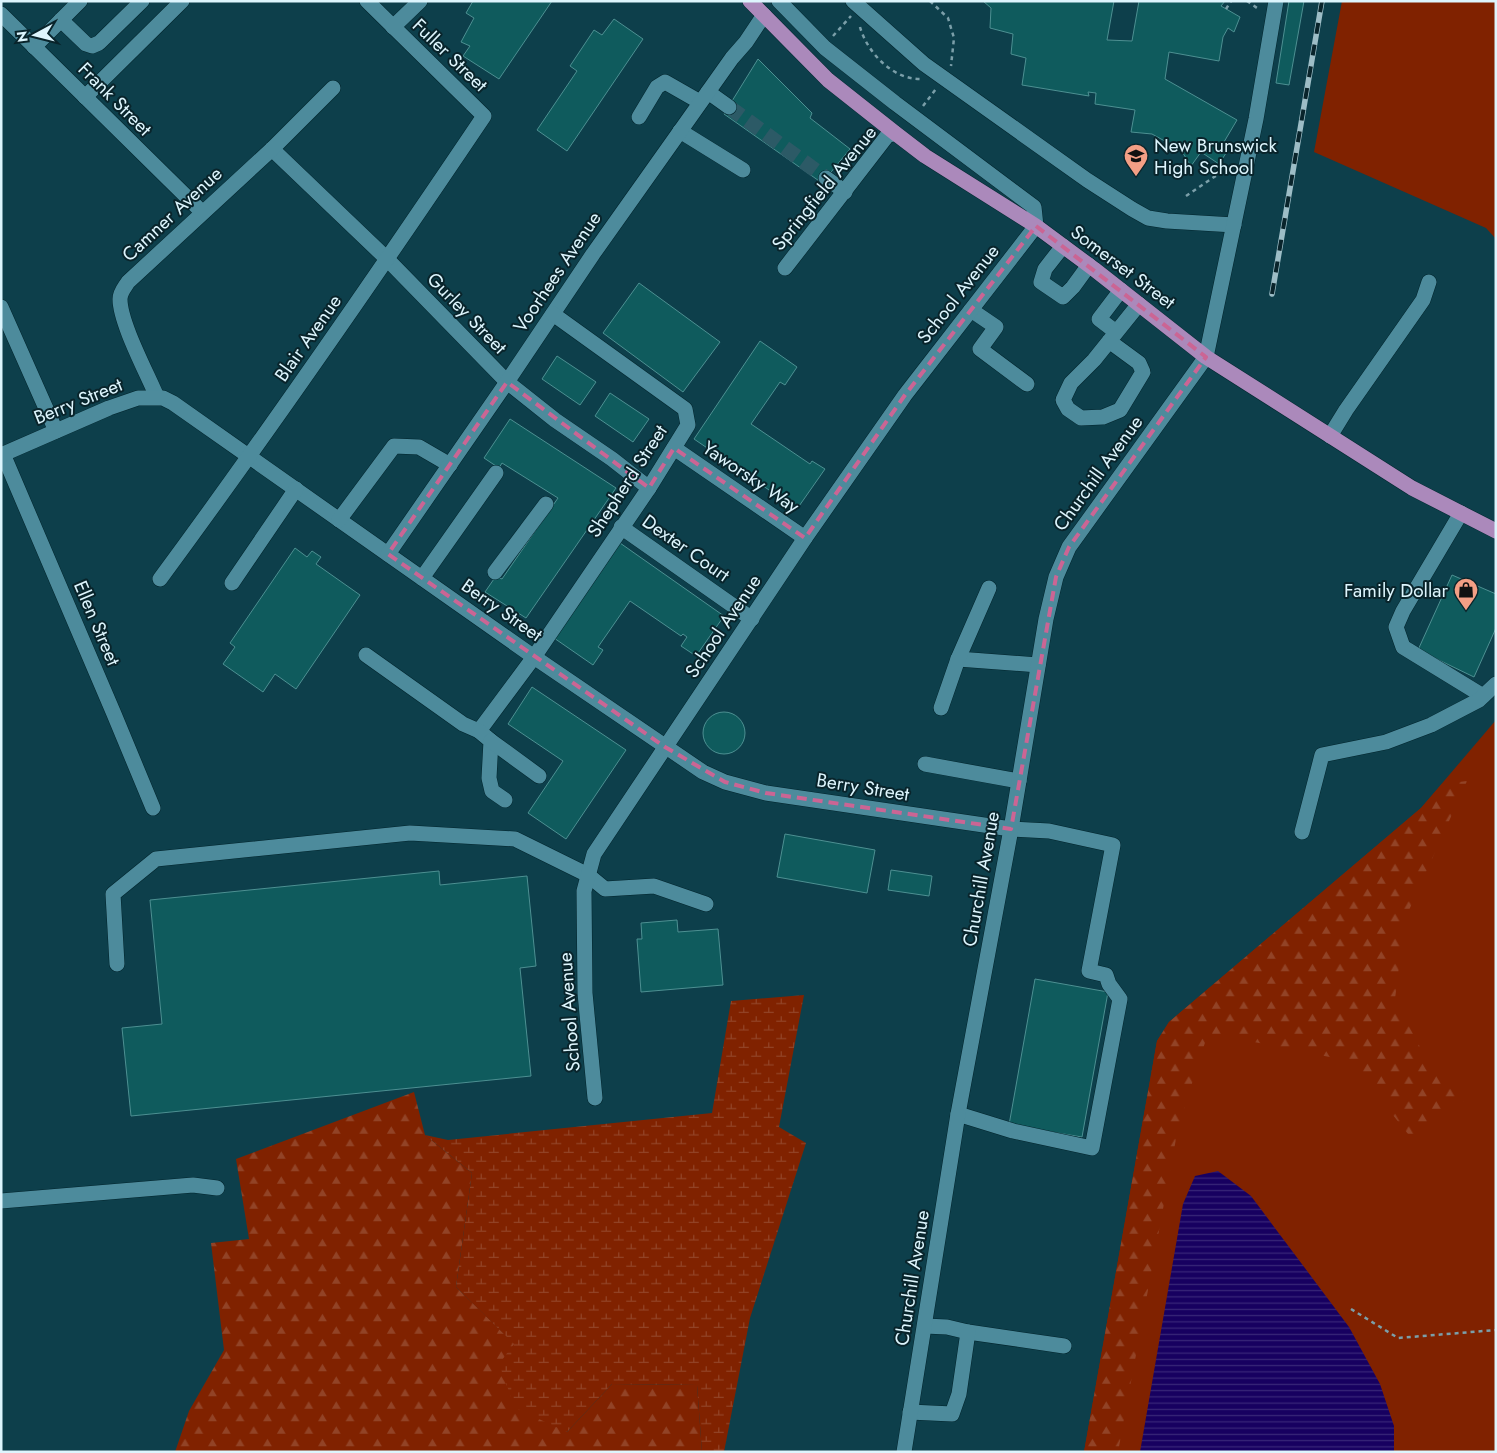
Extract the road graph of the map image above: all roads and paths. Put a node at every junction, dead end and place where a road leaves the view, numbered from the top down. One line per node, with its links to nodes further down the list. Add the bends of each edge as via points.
1 (80, 1): 17 (street)
2 (142, 1): 17 (street, via 92,46)
3 (182, 1): 26 (street)
4 (367, 1): 19 (street, Fuller Street)
5 (420, 1): 19 (street)
6 (750, 1): 16 (main road, Somerset Street)
7 (779, 1): 42 (street, via 825,48 1034,207)
8 (930, 1): 22 (path, via 948,18 954,38)
9 (1231, 1): 14 (path)
10 (1247, 1): 13 (path)
11 (1276, 1): 41 (street)
12 (853, 7): 20 (path); 41 (street, via 924,64 1132,209 1148,218)
13 (1258, 8)
14 (1226, 9)
15 (1, 14): 21 (street, Frank Street)
16 (764, 15): 27 (street, Voorhees Avenue); 33 (main road, Somerset Street, via 828,80)
17 (61, 20): 21 (street)
18 (859, 20): 23 (path, via 867,45 879,60 897,73)
19 (393, 27): 30 (street, Fuller Street)
20 (830, 40)
21 (34, 47): 26 (street, Frank Street)
22 (951, 66)
23 (924, 79)
24 (939, 86): 29 (path)
25 (332, 88): 34 (street, Camner Avenue)
26 (85, 97): 40 (street, Frank Street)
27 (704, 97): 28 (street); 31 (street, via 664,82 657,87); 32 (street, Voorhees Avenue)
28 (729, 107)
29 (920, 112)
30 (484, 116): 44 (street, Blair Avenue)
31 (639, 117)
32 (680, 131): 35 (street); 52 (street, Voorhees Avenue)
33 (895, 133): 38 (street, Springfield Avenue, via 888,136); 42 (main road, Somerset Street, via 925,156)
34 (272, 149): 40 (street, Camner Avenue); 44 (street, Gurley Street)
35 (743, 170)
36 (1223, 171): 39 (path)
37 (826, 178): 38 (street)
38 (844, 192): 46 (street, Springfield Avenue)
39 (1186, 196)
40 (202, 212): 57 (street, Camner Avenue, via 128,282 121,293 124,321)
41 (1234, 225): 54 (street)
42 (1036, 226): 43 (main road, Somerset Street); 50 (street, School Avenue)
43 (1063, 246): 45 (main road, Somerset Street); 45 (street, via 1045,268 1041,282 1063,297)
44 (387, 259): 55 (street, Gurley Street); 62 (street, Blair Avenue)
45 (1089, 265): 48 (main road, Somerset Street)
46 (785, 268)
47 (1430, 282): 59 (street, via 1423,300)
48 (1121, 290): 49 (main road, Somerset Street); 53 (street, via 1099,319)
49 (1139, 304): 53 (street); 54 (main road, Somerset Street)
50 (971, 310): 56 (street, via 996,327 980,349); 72 (street, School Avenue, via 905,396)
51 (3, 314): 58 (street)
52 (553, 314): 55 (street, Voorhees Avenue); 60 (street, Shepherd Street, via 685,409 688,425)
53 (1113, 337): 53 (street, via 1071,383 1063,400 1068,409 1081,418 1103,417 1120,410 1143,372 1139,363)
54 (1206, 357): 59 (main road, Somerset Street); 83 (street, Churchill Avenue, via 1069,547 1056,577)
55 (507, 382): 63 (street, Voorhees Avenue); 65 (street, Gurley Street)
56 (1027, 384)
57 (157, 397): 58 (street, Berry Street, via 138,398); 62 (street, Berry Street, via 173,403)
58 (56, 431): 61 (street, Berry Street)
59 (1330, 436): 68 (main road, Somerset Street, via 1412,488)
60 (674, 448): 65 (street, Shepherd Street); 72 (street, Yaworsky Way)
61 (2, 454): 93 (street, Ellen Street)
62 (250, 457): 66 (street, Berry Street); 76 (street, Blair Avenue)
63 (450, 465): 69 (street, via 419,447 394,446); 73 (street, Voorhees Avenue)
64 (496, 473): 75 (street)
65 (649, 488): 70 (street, Shepherd Street)
66 (296, 490): 69 (street, Berry Street); 77 (street)
67 (546, 504): 74 (street)
68 (1461, 513): 71 (main road, Somerset Street); 85 (street, via 1396,627 1403,647)
69 (339, 520): 73 (street, Berry Street)
70 (621, 527): 79 (street, Dexter Court); 81 (street, Shepherd Street)
71 (1496, 531)
72 (805, 538): 79 (street, School Avenue)
73 (388, 554): 75 (street, Berry Street)
74 (495, 572)
75 (422, 578): 81 (street, Berry Street)
76 (160, 579)
77 (232, 583)
78 (988, 588): 82 (street)
79 (752, 619): 88 (street, School Avenue)
80 (366, 655): 87 (street)
81 (534, 657): 87 (street, Shepherd Street); 88 (street, Berry Street)
82 (958, 660): 83 (street); 86 (street)
83 (1038, 666): 91 (street, Churchill Avenue)
84 (1496, 684): 85 (street)
85 (1483, 696): 95 (street, via 1431,725 1386,742 1322,755)
86 (941, 708)
87 (485, 736): 90 (street); 92 (street, via 492,792)
88 (665, 747): 94 (street, Berry Street, via 725,782 766,793); 96 (street, School Avenue, via 594,854)
89 (925, 764): 91 (street)
90 (540, 776)
91 (1019, 781): 94 (street, Churchill Avenue)
92 (506, 800)
93 (153, 808)
94 (1011, 829): 100 (street, Churchill Avenue); 100 (street, Berry Street, via 1049,831 1113,846 1089,971 1106,975 1120,999 1092,1148 1013,1131)
95 (1302, 832)
96 (588, 875): 97 (street, via 605,888 654,886); 98 (street, via 515,839 410,833 156,859 113,894); 99 (street, School Avenue, via 584,891 585,993)
97 (706, 904)
98 (117, 964)
99 (595, 1098)
100 (958, 1114): 104 (street, Churchill Avenue)
101 (217, 1188): 102 (street, via 194,1185)
102 (1, 1201)
103 (1351, 1308): 105 (path, via 1398,1338)
104 (924, 1326): 106 (street); 108 (street, Churchill Avenue)
105 (1496, 1330)
106 (968, 1332): 107 (street); 108 (street, via 952,1414)
107 (1064, 1346)
108 (910, 1412): 109 (street, Churchill Avenue)
109 (904, 1452)

